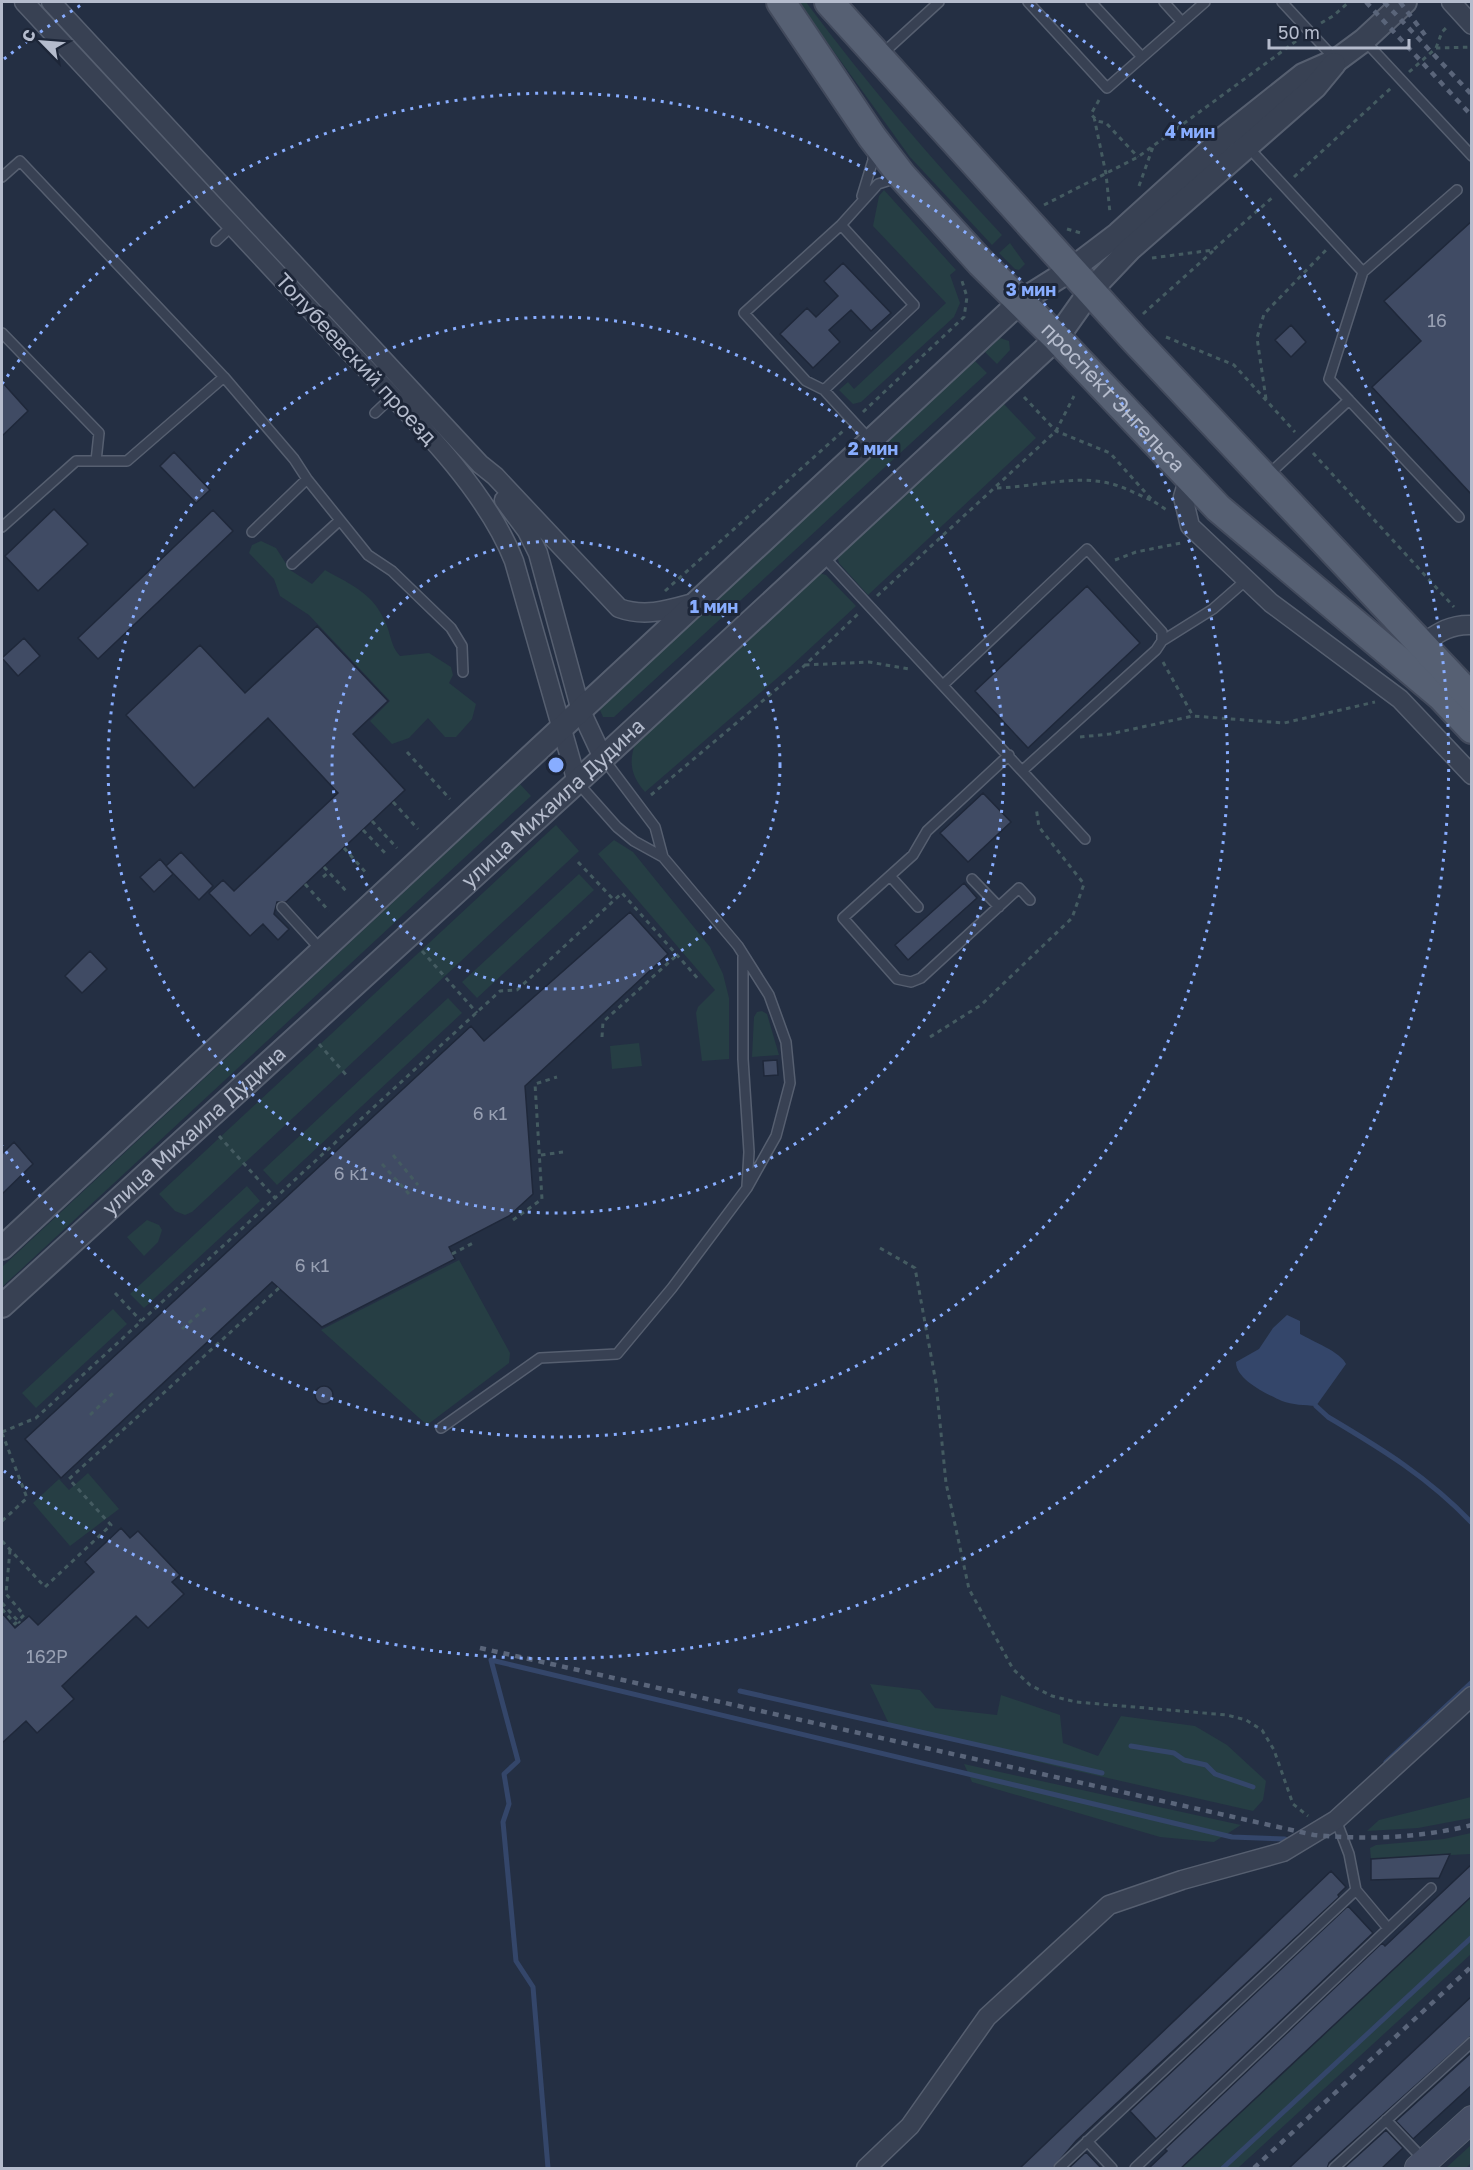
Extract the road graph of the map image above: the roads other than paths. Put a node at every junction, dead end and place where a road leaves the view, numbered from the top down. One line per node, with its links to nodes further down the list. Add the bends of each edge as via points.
1 (24, 2): 28 (street, Толубеевский проезд)
2 (51, 2): 26 (street, Толубеевский проезд)
3 (781, 2): 19 (main road, проспект Энгельса)
4 (829, 2): 17 (main road)
5 (939, 2): 17 (lane)
6 (1028, 2): 16 (lane, via 1107,88)
7 (1091, 2): 16 (lane)
8 (1164, 2): 13 (lane)
9 (1205, 2): 13 (lane)
10 (1281, 2): 18 (lane)
11 (1405, 2): 15 (street)
12 (1451, 2): 14 (street)
13 (1182, 22): 16 (lane)
14 (1472, 25)
15 (1364, 40): 18 (street); 21 (lane)
16 (1142, 57)
17 (878, 58): 30 (main road)
18 (1336, 60): 20 (street, улица Михаила Дудина, via 1315,87); 30 (street, улица Михаила Дудина, via 1303,75 1225,136 1118,234)
19 (872, 137): 22 (main road, проспект Энгельса); 25 (lane, via 873,160 867,187)
20 (1247, 147): 31 (lane); 32 (street, улица Михаила Дудина, via 1130,249)
21 (1472, 156)
22 (902, 176): 25 (lane, via 878,184); 33 (main road, проспект Энгельса)
23 (2, 177): 36 (lane, via 20,161)
24 (1457, 190): 31 (lane)
25 (857, 205): 27 (lane)
26 (247, 212): 28 (lane); 37 (street, Толубеевский проезд)
27 (841, 225): 38 (lane, via 914,305); 38 (lane, via 744,313 806,381)
28 (232, 226): 29 (lane); 39 (street, Толубеевский проезд)
29 (216, 241)
30 (1072, 269): 32 (main road); 33 (street, улица Михаила Дудина)
31 (1363, 272): 40 (lane, via 1329,379)
32 (1091, 290): 35 (street, улица Михаила Дудина); 46 (main road)
33 (1021, 301): 35 (main road, проспект Энгельса); 42 (street, улица Михаила Дудина)
34 (2, 333): 43 (lane, via 99,433)
35 (1057, 338): 45 (main road, проспект Энгельса); 52 (street, улица Михаила Дудина)
36 (224, 377): 43 (lane, via 127,461); 47 (lane)
37 (406, 384): 39 (lane); 44 (street, Толубеевский проезд)
38 (824, 390): 42 (lane)
39 (392, 397): 41 (lane); 64 (street, Толубеевский проезд, via 482,500 504,534)
40 (1349, 400): 46 (lane); 48 (lane)
41 (375, 413)
42 (871, 441): 55 (street, улица Михаила Дудина)
43 (96, 461): 50 (lane, via 76,461)
44 (480, 464): 55 (street, Толубеевский проезд, via 619,608 645,613); 62 (street, Толубеевский проезд, via 538,552)
45 (1189, 477): 54 (street, via 1184,497 1196,532); 61 (main road, проспект Энгельса, via 1218,508)
46 (1265, 478): 58 (main road)
47 (307, 479): 49 (lane); 51 (lane)
48 (1459, 517)
49 (339, 521): 53 (lane); 59 (lane, via 368,555 392,571 451,628 462,646)
50 (2, 527)
51 (252, 532)
52 (822, 555): 60 (lane); 66 (street, улица Михаила Дудина)
53 (292, 564)
54 (1245, 581): 57 (lane, via 1213,609); 68 (street, via 1400,699)
55 (699, 601): 62 (street, улица Михаила Дудина)
56 (1465, 624): 58 (street, via 1444,629)
57 (1162, 641): 60 (lane, via 1162,632 1088,549); 67 (lane)
58 (1422, 644): 61 (main road)
59 (463, 672)
60 (944, 685): 65 (lane)
61 (1457, 692): 63 (main road)
62 (581, 711): 64 (street, улица Михаила Дудина); 66 (street, Толубеевский проезд)
63 (1472, 729)
64 (561, 730): 69 (street, Толубеевский проезд); 78 (street, улица Михаила Дудина)
65 (1009, 755): 67 (lane); 72 (lane, via 927,831 913,855)
66 (603, 758): 69 (street, улица Михаила Дудина); 71 (lane, via 655,827)
67 (1023, 770): 70 (lane)
68 (1472, 775)
69 (577, 782): 71 (lane, via 617,827); 82 (street, улица Михаила Дудина)
70 (1085, 839)
71 (663, 857): 79 (lane)
72 (890, 876): 76 (lane); 77 (lane, via 843,918 904,983 921,978)
73 (972, 879): 77 (lane)
74 (1030, 900): 77 (lane, via 1019,888)
75 (282, 907): 78 (lane)
76 (918, 907)
77 (999, 907)
78 (322, 951): 81 (street, улица Михаила Дудина)
79 (743, 956): 80 (lane); 80 (lane, via 772,1005 786,1042 790,1083 776,1136)
80 (747, 1188): 83 (lane, via 617,1354 540,1358)
81 (2, 1248)
82 (2, 1306)
83 (441, 1428)
84 (1472, 1696): 85 (street)
85 (1336, 1820): 87 (lane, via 1349,1854); 94 (street, via 1283,1852 1109,1905 987,2017 910,2126)
86 (1431, 1888): 88 (lane)
87 (1356, 1890): 88 (lane); 92 (lane)
88 (1387, 1927): 97 (lane)
89 (1472, 2042): 91 (lane)
90 (1472, 2119): 93 (main road)
91 (1386, 2120): 93 (lane); 98 (lane)
92 (1087, 2141): 95 (lane); 96 (lane)
93 (1422, 2165)
94 (866, 2169)
95 (1059, 2169)
96 (1112, 2169)
97 (1135, 2169)
98 (1334, 2169)

